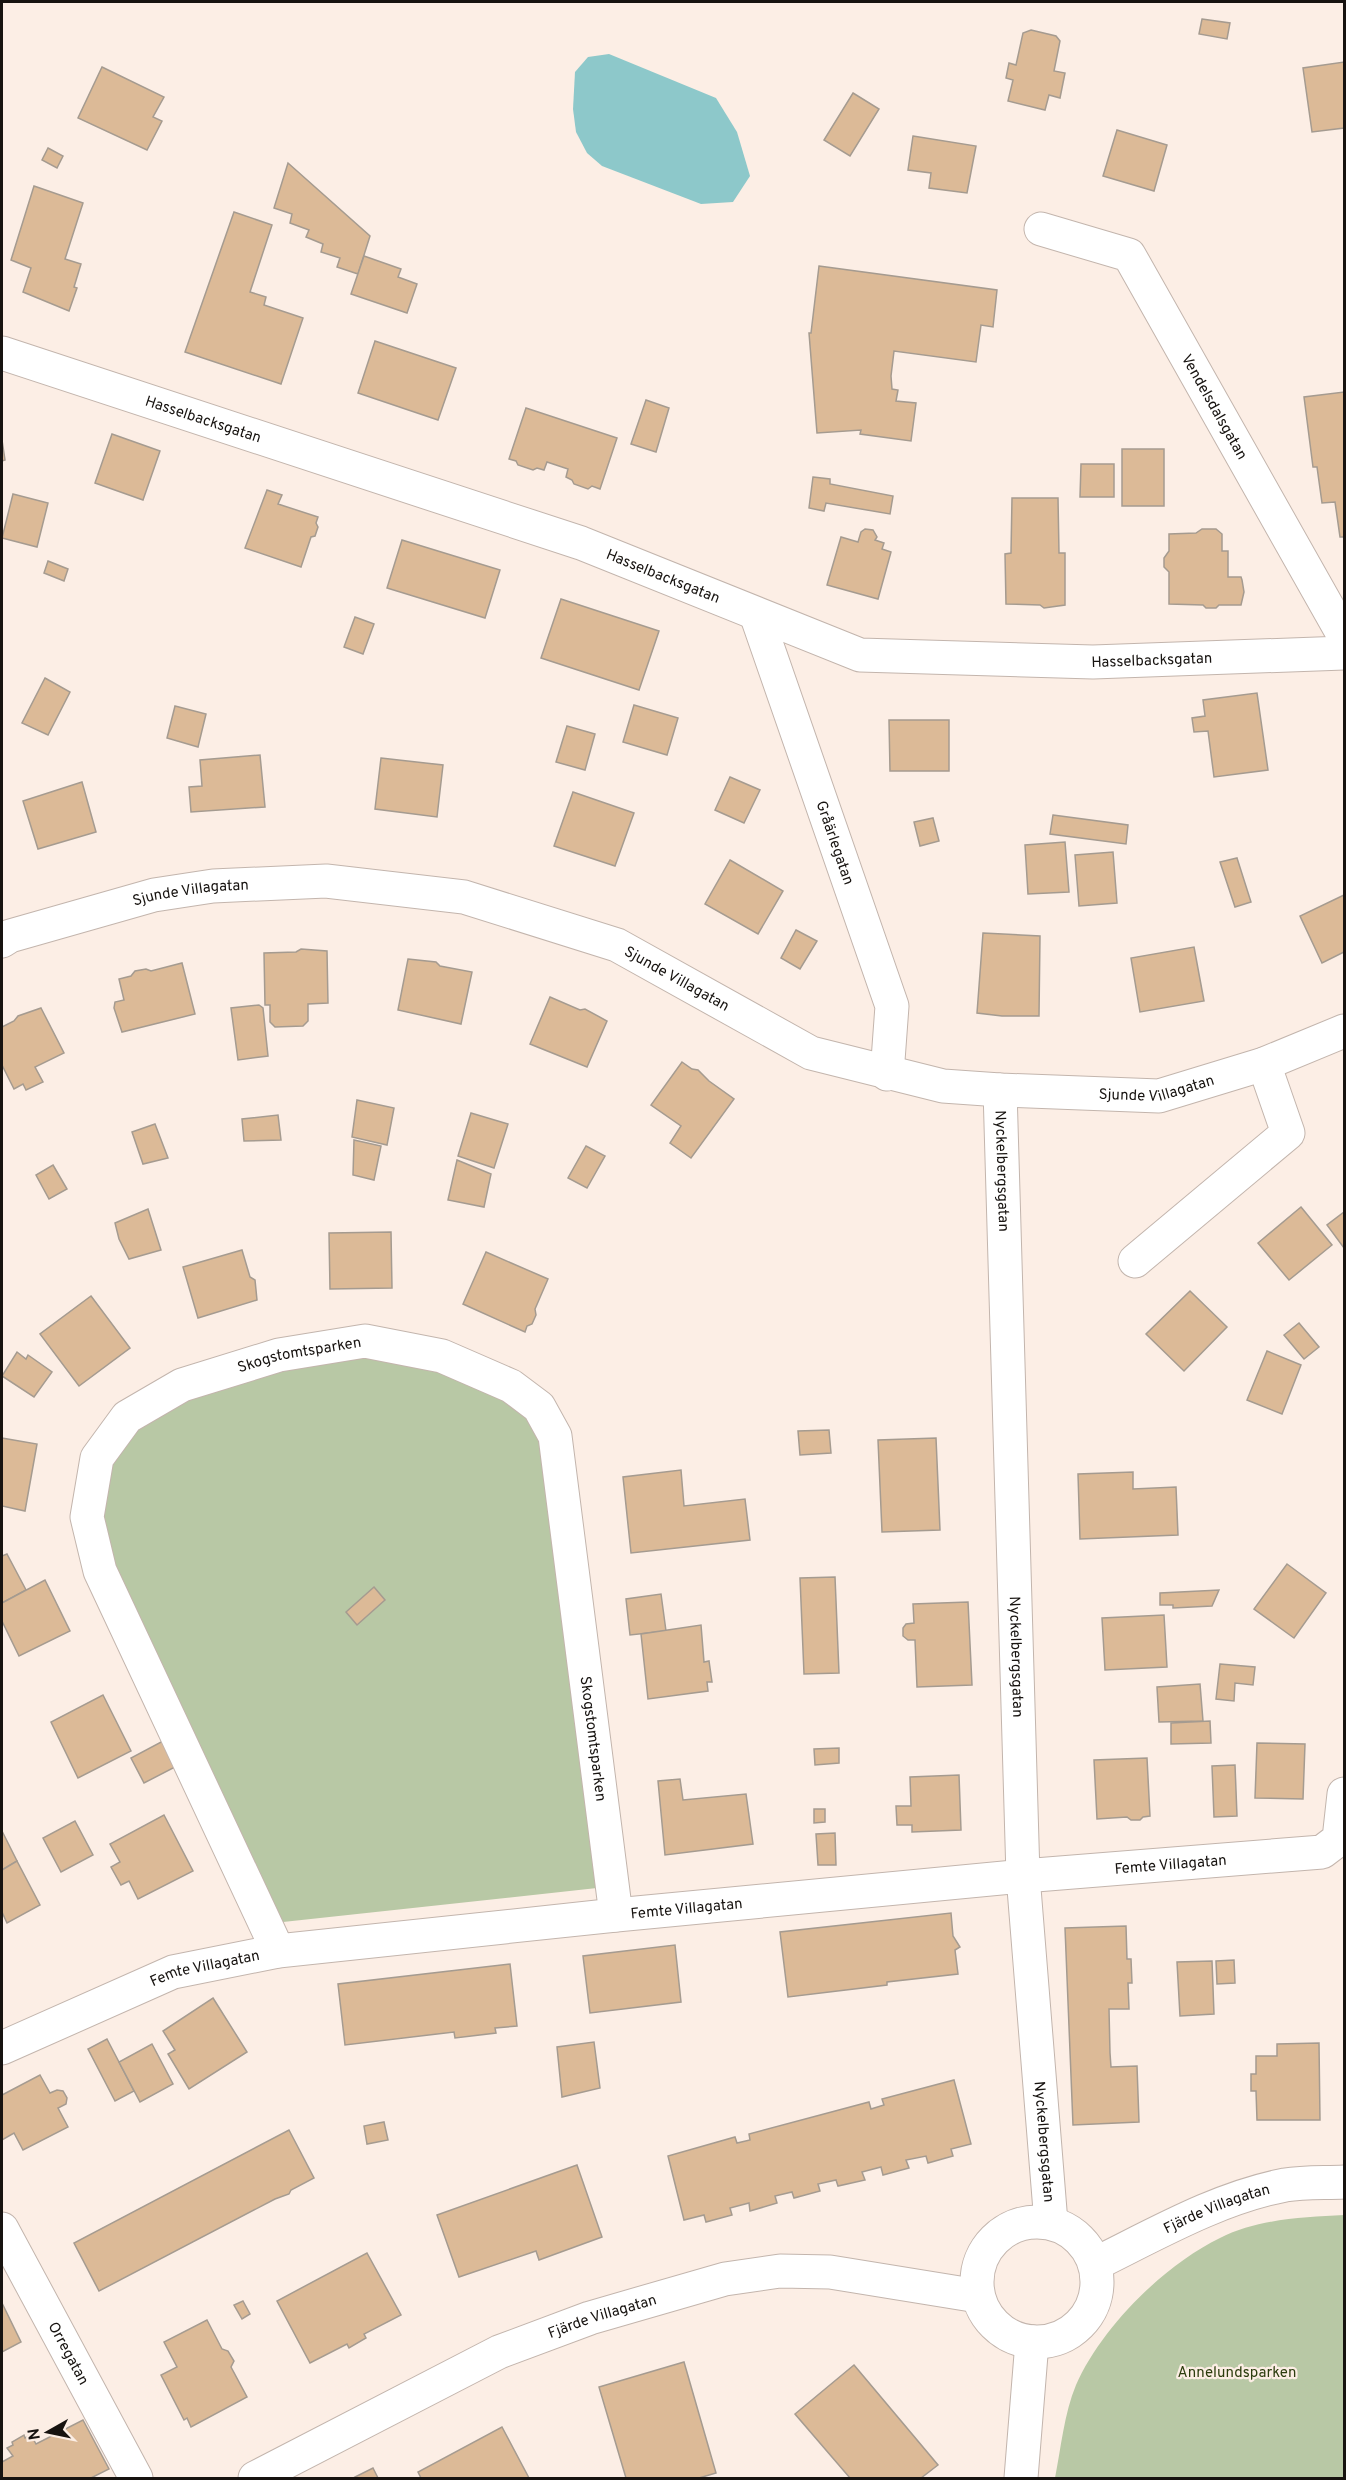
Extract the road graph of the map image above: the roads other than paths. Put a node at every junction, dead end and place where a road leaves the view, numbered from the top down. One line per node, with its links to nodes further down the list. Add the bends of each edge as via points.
1 (1041, 229): 4 (street, Vendelsdalsgatan, via 1130,255)
2 (2, 353): 3 (street, Hasselbacksgatan, via 581,543)
3 (756, 614): 5 (street, Hasselbacksgatan, via 860,655 1094,662); 9 (street, Gråärlegatan, via 892,1006)
4 (1344, 636)
5 (1344, 653)
6 (4, 932): 9 (street, Sjunde Villagatan, via 154,895 213,886 326,881 464,897 617,945 811,1053)
7 (1344, 1031): 8 (street, Sjunde Villagatan)
8 (1264, 1064): 10 (street, Sjunde Villagatan, via 1159,1096); 11 (street, via 1288,1133)
9 (886, 1074): 10 (street, Sjunde Villagatan, via 943,1086)
10 (1000, 1090): 13 (street, Nyckelbergsgatan)
11 (1135, 1261)
12 (1344, 1794): 13 (street, Femte Villagatan, via 1339,1839 1322,1852)
13 (1023, 1876): 14 (street, Femte Villagatan); 18 (street, Nyckelbergsgatan)
14 (616, 1915): 15 (street, Femte Villagatan); 15 (street, Skogstomtsparken, via 555,1436 539,1407 511,1386 442,1356 365,1341 279,1355 182,1385 127,1417 97,1458 87,1517 100,1571)
15 (278, 1951): 16 (street, Femte Villagatan, via 173,1972)
16 (2, 2048)
17 (1344, 2182): 20 (street, Fjärde Villagatan, via 1287,2185 1251,2194 1176,2224)
18 (1051, 2223): 20 (street, via 1078,2238); 21 (street, via 1011,2227 995,2239 983,2256 977,2276)
19 (2, 2229): 23 (street, Orregatan)
20 (1095, 2264): 22 (street, via 1096,2295 1082,2322 1057,2339)
21 (978, 2296): 22 (street, via 986,2314 999,2328); 24 (street, Fjärde Villagatan, via 830,2272 780,2271 725,2279 590,2318 499,2352)
22 (1032, 2342): 25 (street)
23 (136, 2478)
24 (255, 2478)
25 (1022, 2478)

